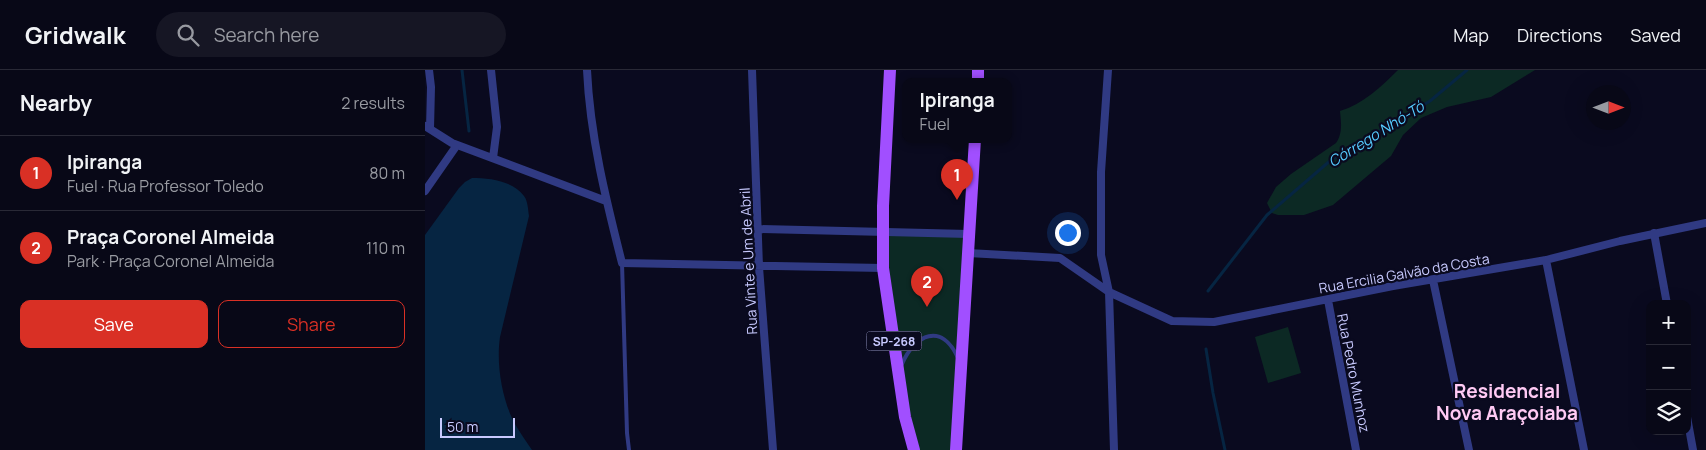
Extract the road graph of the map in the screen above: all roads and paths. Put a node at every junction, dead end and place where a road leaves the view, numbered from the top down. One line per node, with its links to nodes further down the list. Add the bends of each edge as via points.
1 (429, 70): 7 (street)
2 (491, 70): 10 (street, via 497,127)
3 (587, 70): 12 (street, via 588,106)
4 (752, 70): 14 (street, Rua Vinte e Um de Abril)
5 (890, 70): 15 (main road, SP-268)
6 (1108, 70): 24 (street, via 1101,172 1101,255)
7 (428, 127): 9 (street)
8 (975, 143): 17 (main road)
9 (457, 145): 10 (street); 11 (street)
10 (493, 158): 12 (street)
11 (425, 191)
12 (606, 201): 20 (street)
13 (1706, 223): 16 (street, Rua Ercilia Galvão da Costa)
14 (758, 229): 15 (street); 21 (street, Rua Vinte e Um de Abril)
15 (882, 232): 17 (street); 22 (main road, SP-268)
16 (1654, 233): 19 (street, Rua Ercilia Galvão da Costa); 26 (street)
17 (969, 234): 18 (main road)
18 (968, 253): 24 (street, Rua Ercilia Galvão da Costa, via 1060,258); 27 (main road)
19 (1546, 260): 23 (street, Rua Ercilia Galvão da Costa); 37 (street)
20 (622, 263): 21 (street); 30 (lane)
21 (759, 267): 22 (street); 31 (street, Rua Vinte e Um de Abril)
22 (883, 268): 28 (main road, SP-268)
23 (1433, 280): 25 (street, Rua Ercilia Galvão da Costa); 36 (street)
24 (1109, 292): 25 (street, Rua Ercilia Galvão da Costa, via 1172,321 1214,322); 34 (street)
25 (1328, 300): 35 (street, Rua Pedro Munhoz)
26 (1666, 300)
27 (961, 368): 28 (lane, via 954,349 942,338 934,336 925,337 909,349); 33 (main road)
28 (898, 374): 32 (main road, SP-268)
29 (1690, 435): 38 (street)
30 (629, 450)
31 (773, 450)
32 (914, 450)
33 (956, 450)
34 (1114, 450)
35 (1356, 450)
36 (1469, 450)
37 (1584, 450)
38 (1693, 450)

